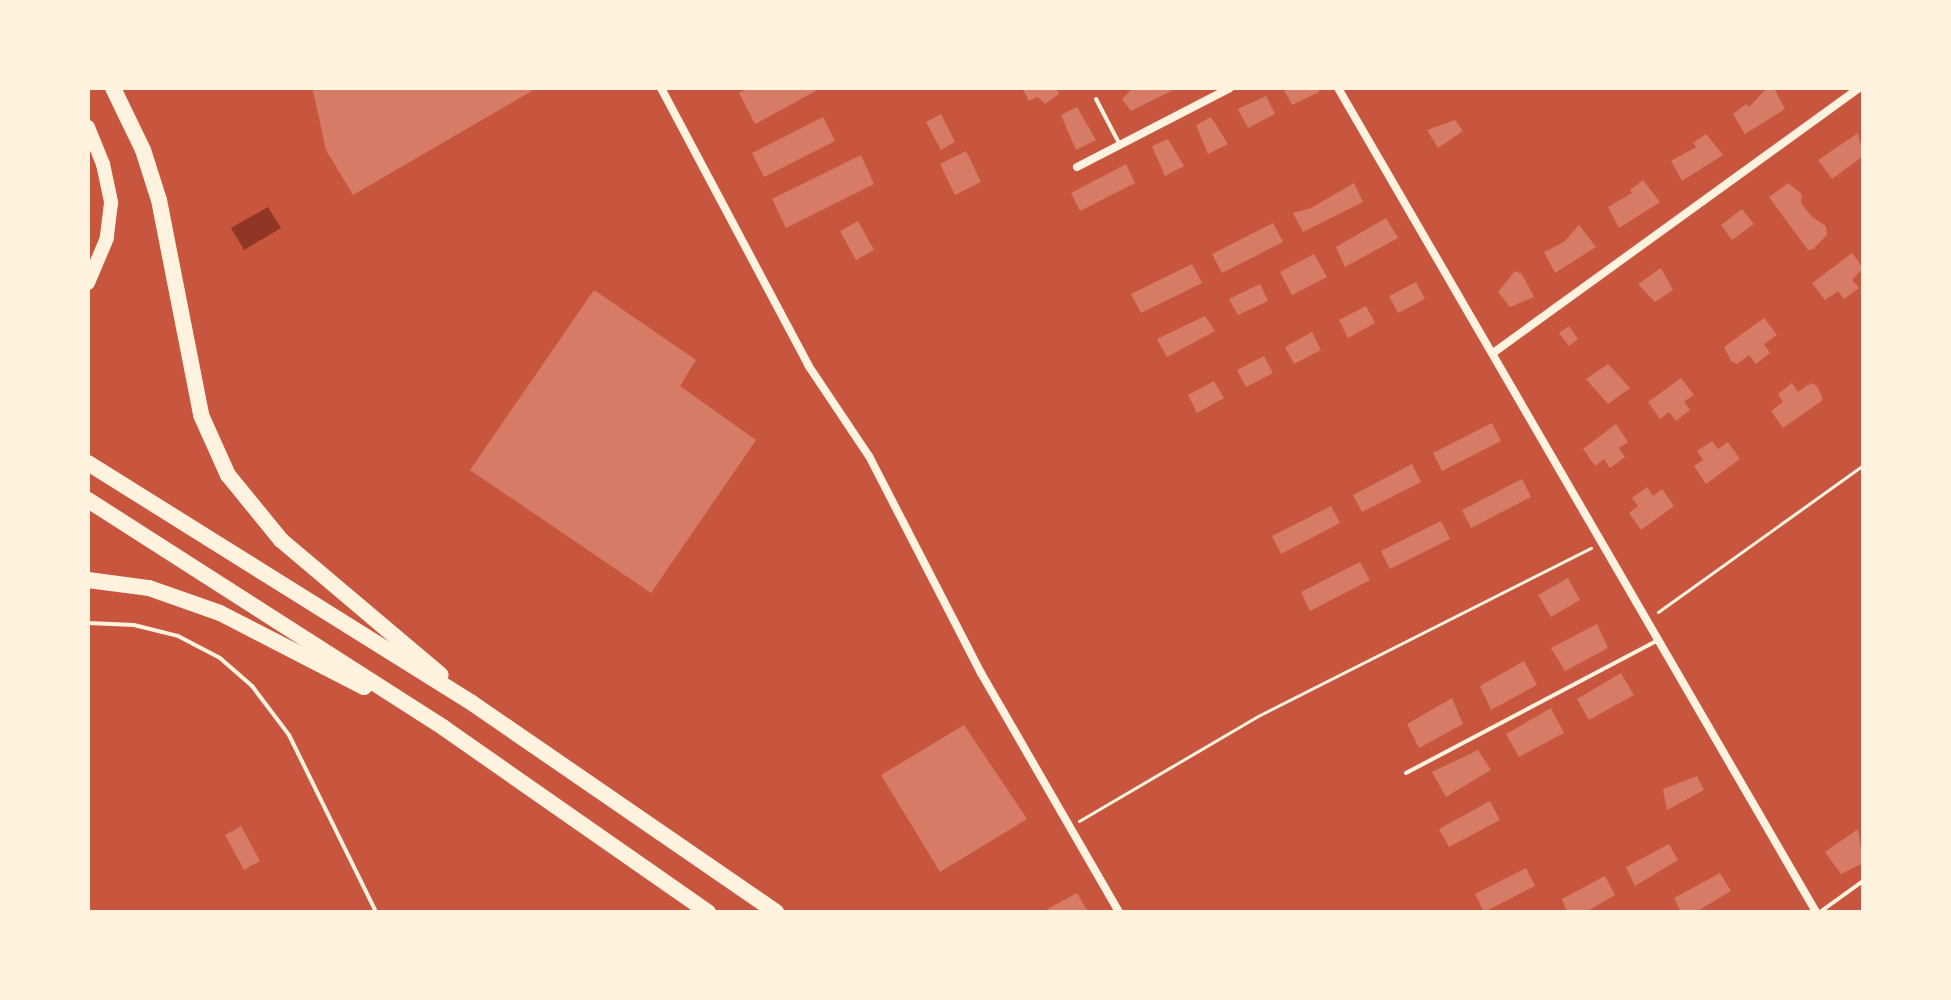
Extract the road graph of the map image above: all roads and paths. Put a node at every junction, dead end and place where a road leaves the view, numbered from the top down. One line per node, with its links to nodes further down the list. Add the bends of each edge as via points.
1 (113, 88): 20 (highway, via 143,150 159,200 201,415 228,475 281,540)
2 (661, 88): 23 (street, via 808,365 869,456 981,673)
3 (1230, 88): 8 (street)
4 (1338, 88): 11 (street)
5 (1859, 88): 11 (street)
6 (1096, 99): 8 (lane)
7 (88, 127): 10 (highway, via 111,203 107,238)
8 (1120, 145): 9 (street)
9 (1077, 167)
10 (88, 283)
11 (1493, 353): 15 (street)
12 (88, 463): 20 (highway)
13 (1863, 465): 17 (path)
14 (88, 500): 21 (highway)
15 (1600, 543): 17 (street); 23 (path, via 1258,716)
16 (88, 580): 21 (highway, via 149,588 220,613)
17 (1645, 622): 19 (street)
18 (88, 623): 25 (lane, via 134,625 178,636 220,658 252,686 289,735)
19 (1656, 641): 22 (lane); 29 (street)
20 (472, 703): 27 (highway)
21 (444, 728): 26 (highway)
22 (1406, 773)
23 (1069, 827): 28 (street)
24 (1863, 881): 29 (lane)
25 (376, 912)
26 (708, 912)
27 (776, 912)
28 (1119, 912)
29 (1818, 912)

